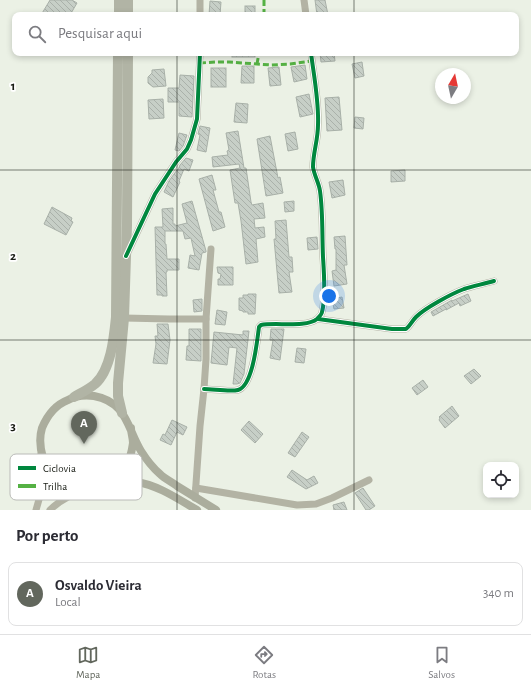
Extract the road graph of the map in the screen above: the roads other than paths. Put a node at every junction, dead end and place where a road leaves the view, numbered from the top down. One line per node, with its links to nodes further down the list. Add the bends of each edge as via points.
1 (119, 0): 5 (highway)
2 (128, 0): 6 (highway)
3 (200, 0): 7 (street)
4 (304, 0): 8 (street)
5 (118, 12)
6 (128, 12)
7 (200, 12)
8 (306, 12)
9 (118, 56): 20 (highway, via 115,328 102,376 95,384)
10 (128, 56): 14 (highway)
11 (200, 56): 14 (street, via 197,119 191,140 155,194)
12 (311, 56): 18 (street, via 318,102 317,142 313,159 320,193 324,275 324,301)
13 (211, 249): 17 (street)
14 (126, 256): 16 (highway)
15 (494, 281): 18 (street, via 454,293 425,310 406,329)
16 (124, 318): 17 (street); 21 (highway, via 118,383)
17 (206, 319): 19 (street)
18 (318, 319): 19 (street, via 293,324 261,325 253,366 242,388 234,391)
19 (204, 389): 27 (street)
20 (74, 397): 21 (main road, via 89,396 108,400); 23 (main road, via 50,412 41,431)
21 (122, 412): 22 (main road)
22 (131, 428): 24 (main road, via 133,443); 28 (main road, via 140,451 151,465)
23 (41, 452)
24 (131, 454)
25 (369, 480): 27 (street, via 316,504 297,505)
26 (142, 483): 33 (main road)
27 (196, 488): 28 (street)
28 (195, 498): 34 (main road)
29 (39, 500): 31 (street)
30 (62, 500): 32 (street)
31 (36, 510)
32 (50, 510)
33 (196, 510)
34 (216, 510)

